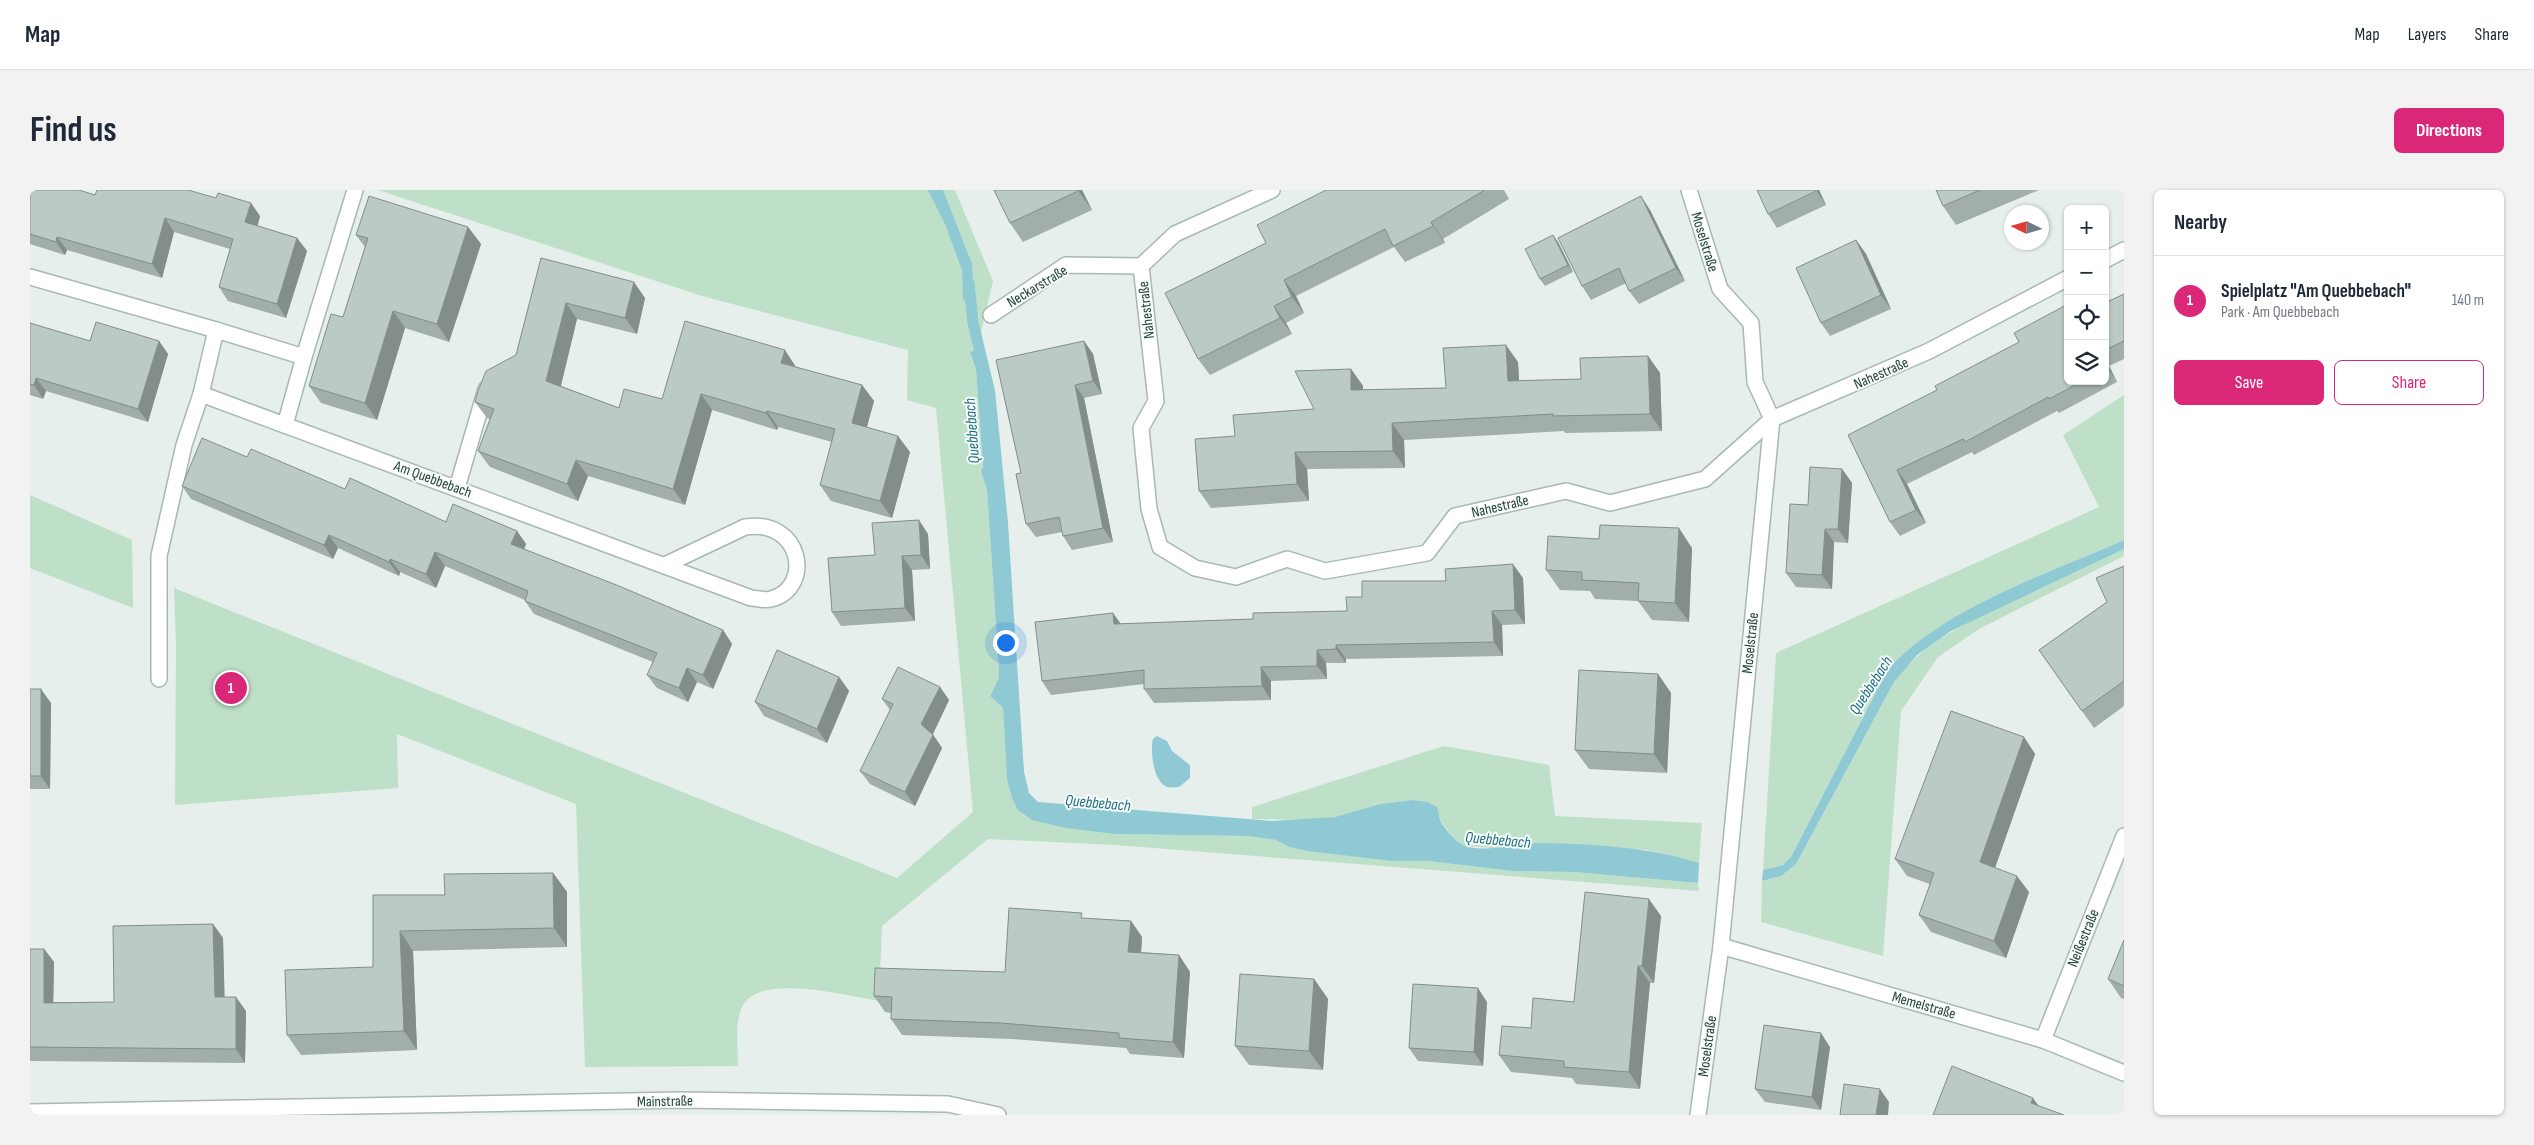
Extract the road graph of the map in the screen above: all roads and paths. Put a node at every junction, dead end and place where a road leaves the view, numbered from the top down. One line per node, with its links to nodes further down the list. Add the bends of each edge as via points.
1 (355, 190): 11 (street)
2 (1272, 190): 6 (street, via 1175,234)
3 (1689, 190): 14 (street, Moselstraße, via 1720,290 1750,323 1756,382)
4 (2124, 250): 5 (street)
5 (2109, 258)
6 (1142, 266): 9 (street, Neckarstraße, via 1066,265); 14 (street, Nahestraße, via 1156,401 1141,428 1149,509 1160,547 1195,568 1236,577 1287,559 1325,571 1427,553 1455,516 1566,491 1610,503 1705,478)
7 (30, 277): 10 (street)
8 (2064, 280): 14 (street, Nahestraße, via 1929,351)
9 (991, 315)
10 (216, 330): 11 (street); 13 (street)
11 (304, 358): 15 (street)
12 (488, 379): 16 (street)
13 (201, 394): 15 (street, Am Quebbebach); 18 (street, via 184,445 159,556)
14 (1772, 419): 20 (street, Moselstraße)
15 (285, 425): 16 (street, Am Quebbebach)
16 (457, 488): 17 (street, Am Quebbebach)
17 (665, 565): 17 (street, Am Quebbebach, via 745,527 759,525 785,535 793,547 796,576 787,592 770,600 751,598)
18 (159, 678)
19 (2124, 836): 21 (street, Neißestraße)
20 (1721, 946): 21 (street, Memelstraße); 25 (street, Moselstraße)
21 (2042, 1040): 22 (street, Memelstraße)
22 (2124, 1073)
23 (30, 1112): 24 (street, Mainstraße, via 680,1100 948,1104)
24 (998, 1115)
25 (1698, 1115)

